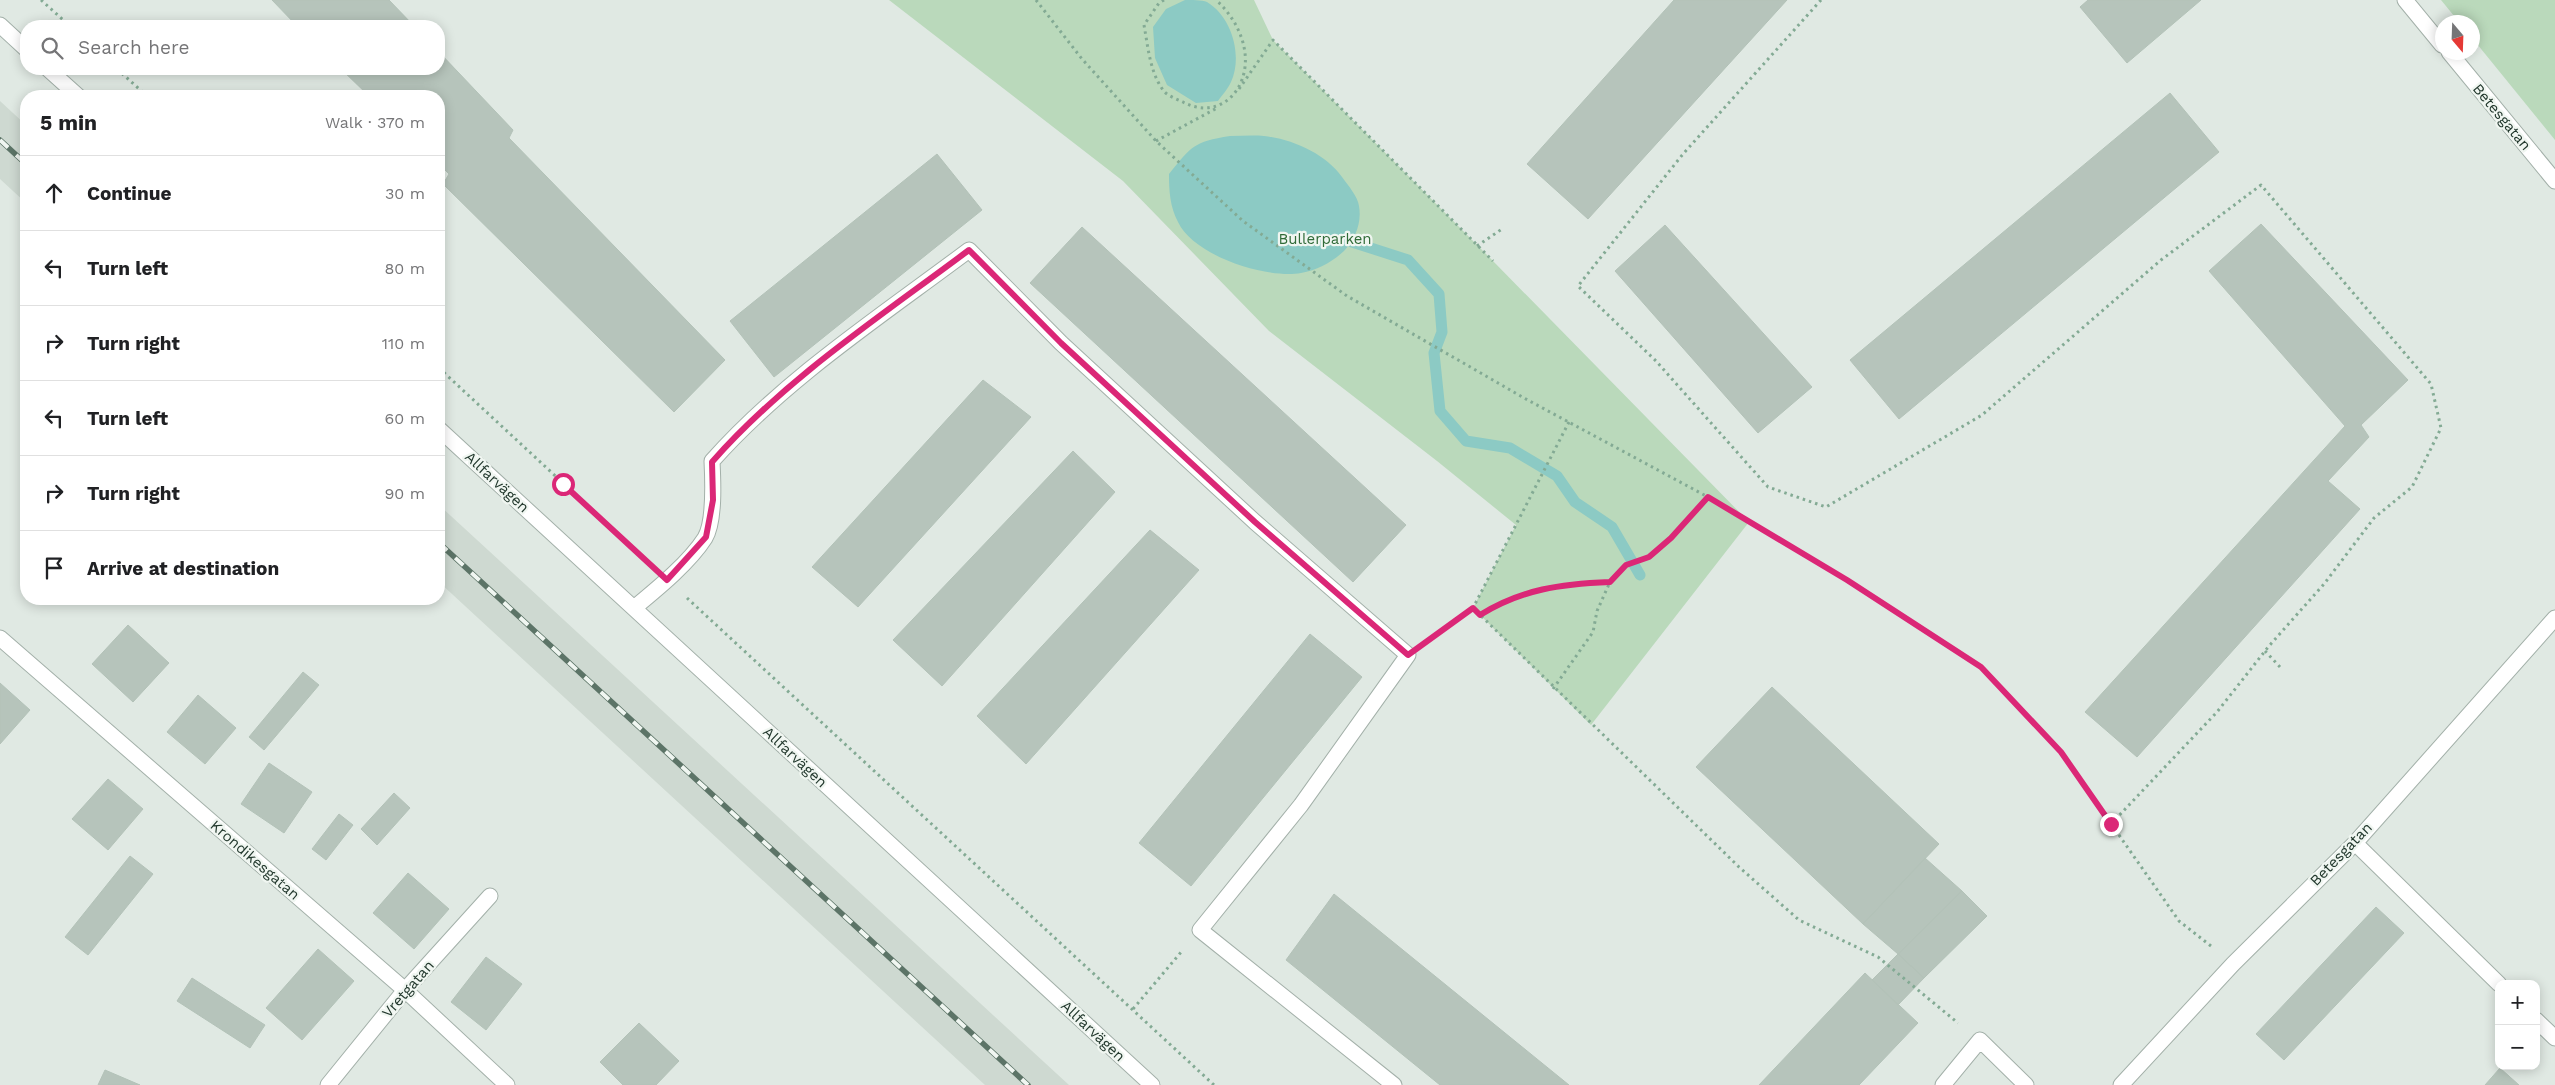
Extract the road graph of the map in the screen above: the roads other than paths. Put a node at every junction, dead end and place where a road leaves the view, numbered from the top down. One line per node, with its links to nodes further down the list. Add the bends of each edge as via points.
1 (2405, 0): 3 (street)
2 (0, 25): 4 (street)
3 (2435, 36)
4 (20, 43)
5 (2456, 60): 8 (street, Betesgatan)
6 (55, 75): 7 (street)
7 (71, 90)
8 (2555, 181)
9 (445, 435): 10 (street, Allfarvägen)
10 (634, 608): 21 (street, Allfarvägen); 22 (street, via 667,580 706,537 713,500 712,462 744,425 847,341 969,250 1061,343 1248,515 1408,655 1301,805 1200,930)
11 (2555, 618): 13 (street, Betesgatan)
12 (0, 638): 16 (street, Krondikesgatan)
13 (2355, 843): 15 (street); 25 (street, Betesgatan, via 2233,964)
14 (490, 896): 16 (street, Vretgatan)
15 (2495, 980)
16 (405, 990): 19 (street, Vretgatan); 20 (street, Krondikesgatan)
17 (2540, 1024): 18 (street)
18 (2555, 1038)
19 (328, 1085)
20 (507, 1085)
21 (1152, 1085)
22 (1394, 1085)
23 (1943, 1085): 24 (street, via 1980,1040)
24 (2026, 1085)
25 (2121, 1085)

